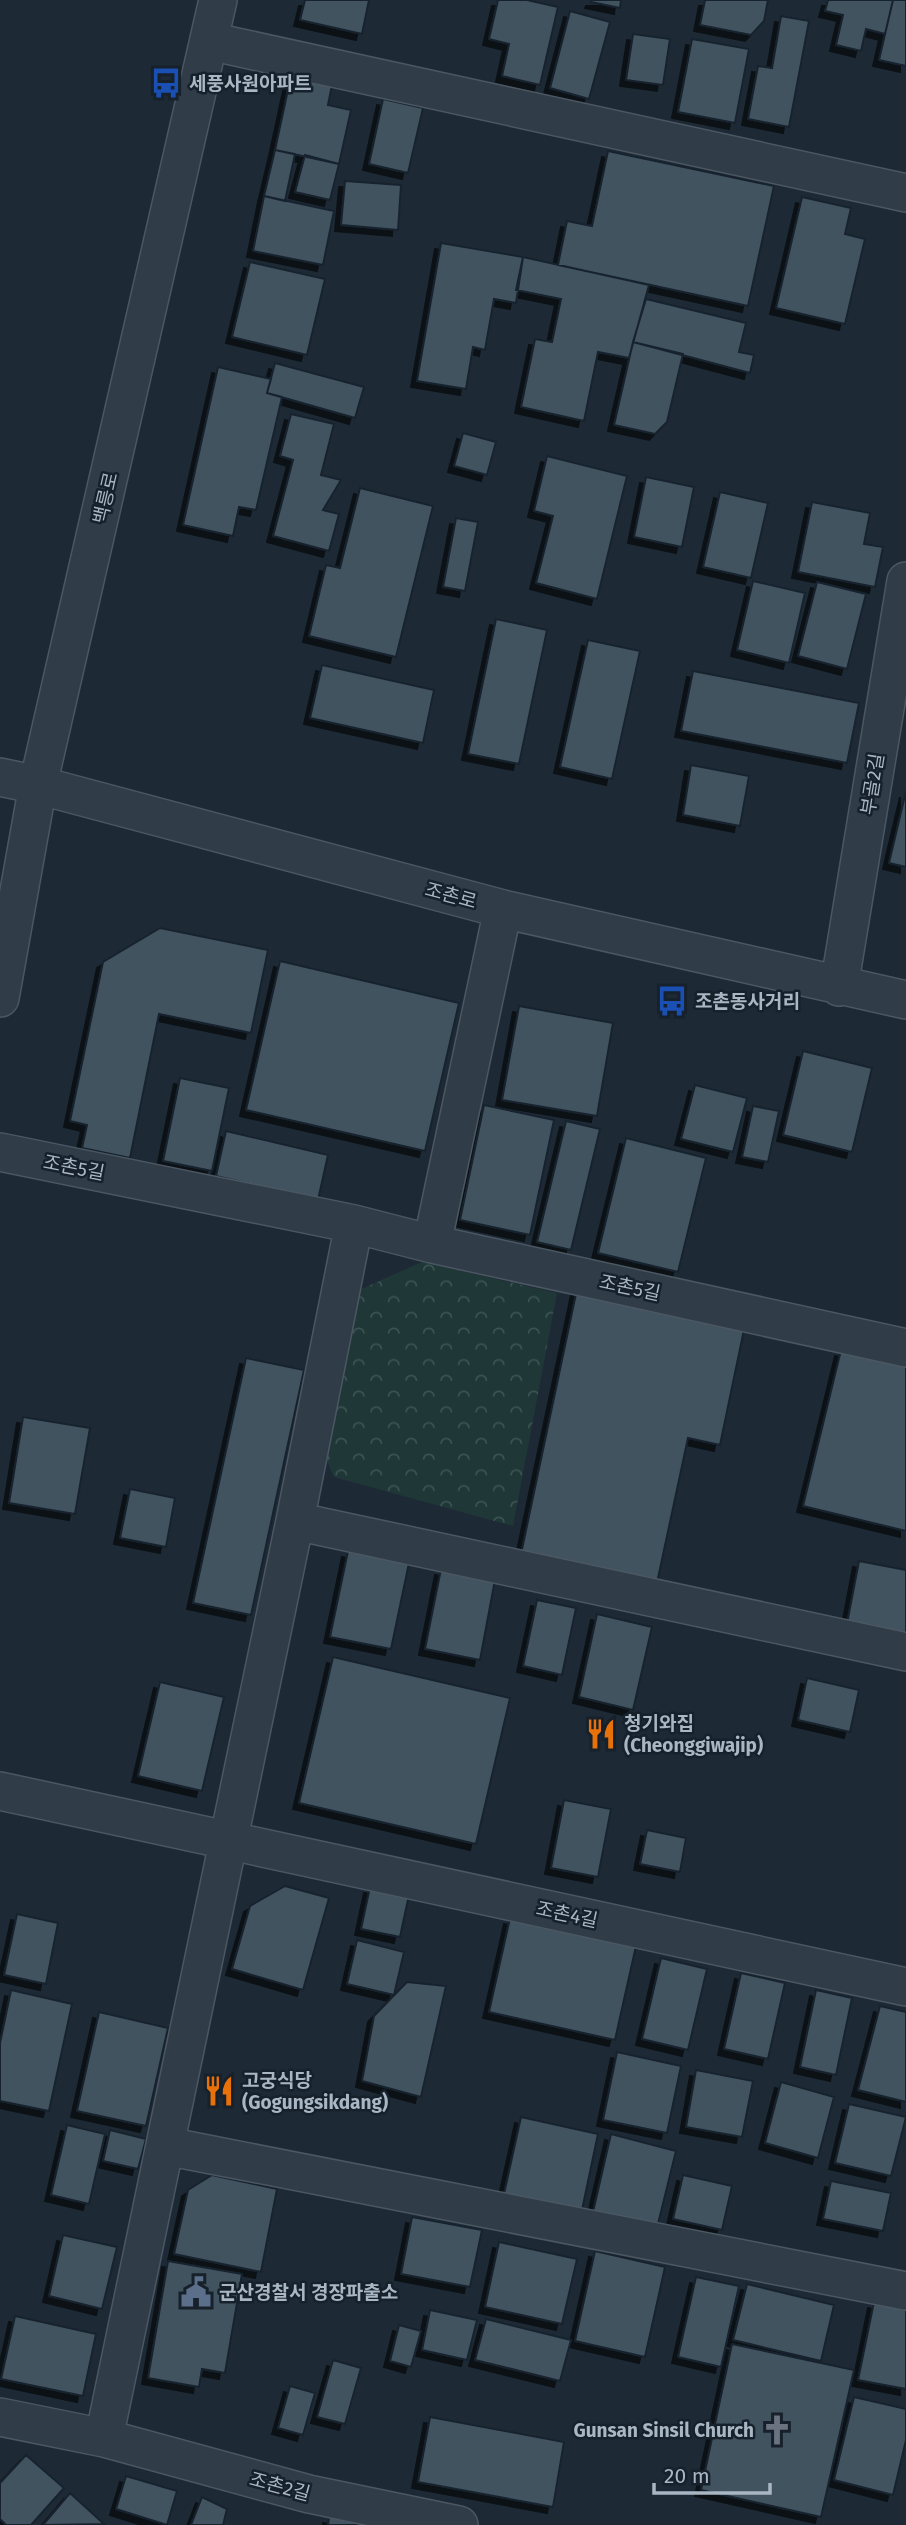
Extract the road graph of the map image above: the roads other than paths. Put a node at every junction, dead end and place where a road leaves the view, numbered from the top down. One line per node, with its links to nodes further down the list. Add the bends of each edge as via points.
1 (218, 0): 2 (street, 백릉로)
2 (209, 41): 3 (street); 6 (street, 백릉로)
3 (906, 193)
4 (906, 581): 8 (street, 부골2길)
5 (0, 777): 6 (street, 조촌로)
6 (38, 785): 7 (street, 조촌로); 9 (street, 백릉로)
7 (503, 909): 8 (street, 조촌로); 13 (street)
8 (839, 987): 10 (street, 조촌로)
9 (0, 998)
10 (906, 1000)
11 (0, 1152): 12 (street, 조촌5길)
12 (354, 1224): 13 (street, 조촌5길); 15 (street)
13 (432, 1244): 14 (street, 조촌5길)
14 (906, 1348)
15 (295, 1521): 16 (street); 18 (street)
16 (906, 1652)
17 (0, 1791): 18 (street, 조촌4길)
18 (228, 1842): 19 (street, 조촌4길); 20 (street)
19 (906, 1987)
20 (166, 2146): 21 (street); 23 (street)
21 (906, 2291)
22 (0, 2417): 23 (street, 조촌2길)
23 (104, 2438): 24 (street, 조촌2길)
24 (305, 2510): 25 (street, 조촌2길)
25 (459, 2525)

